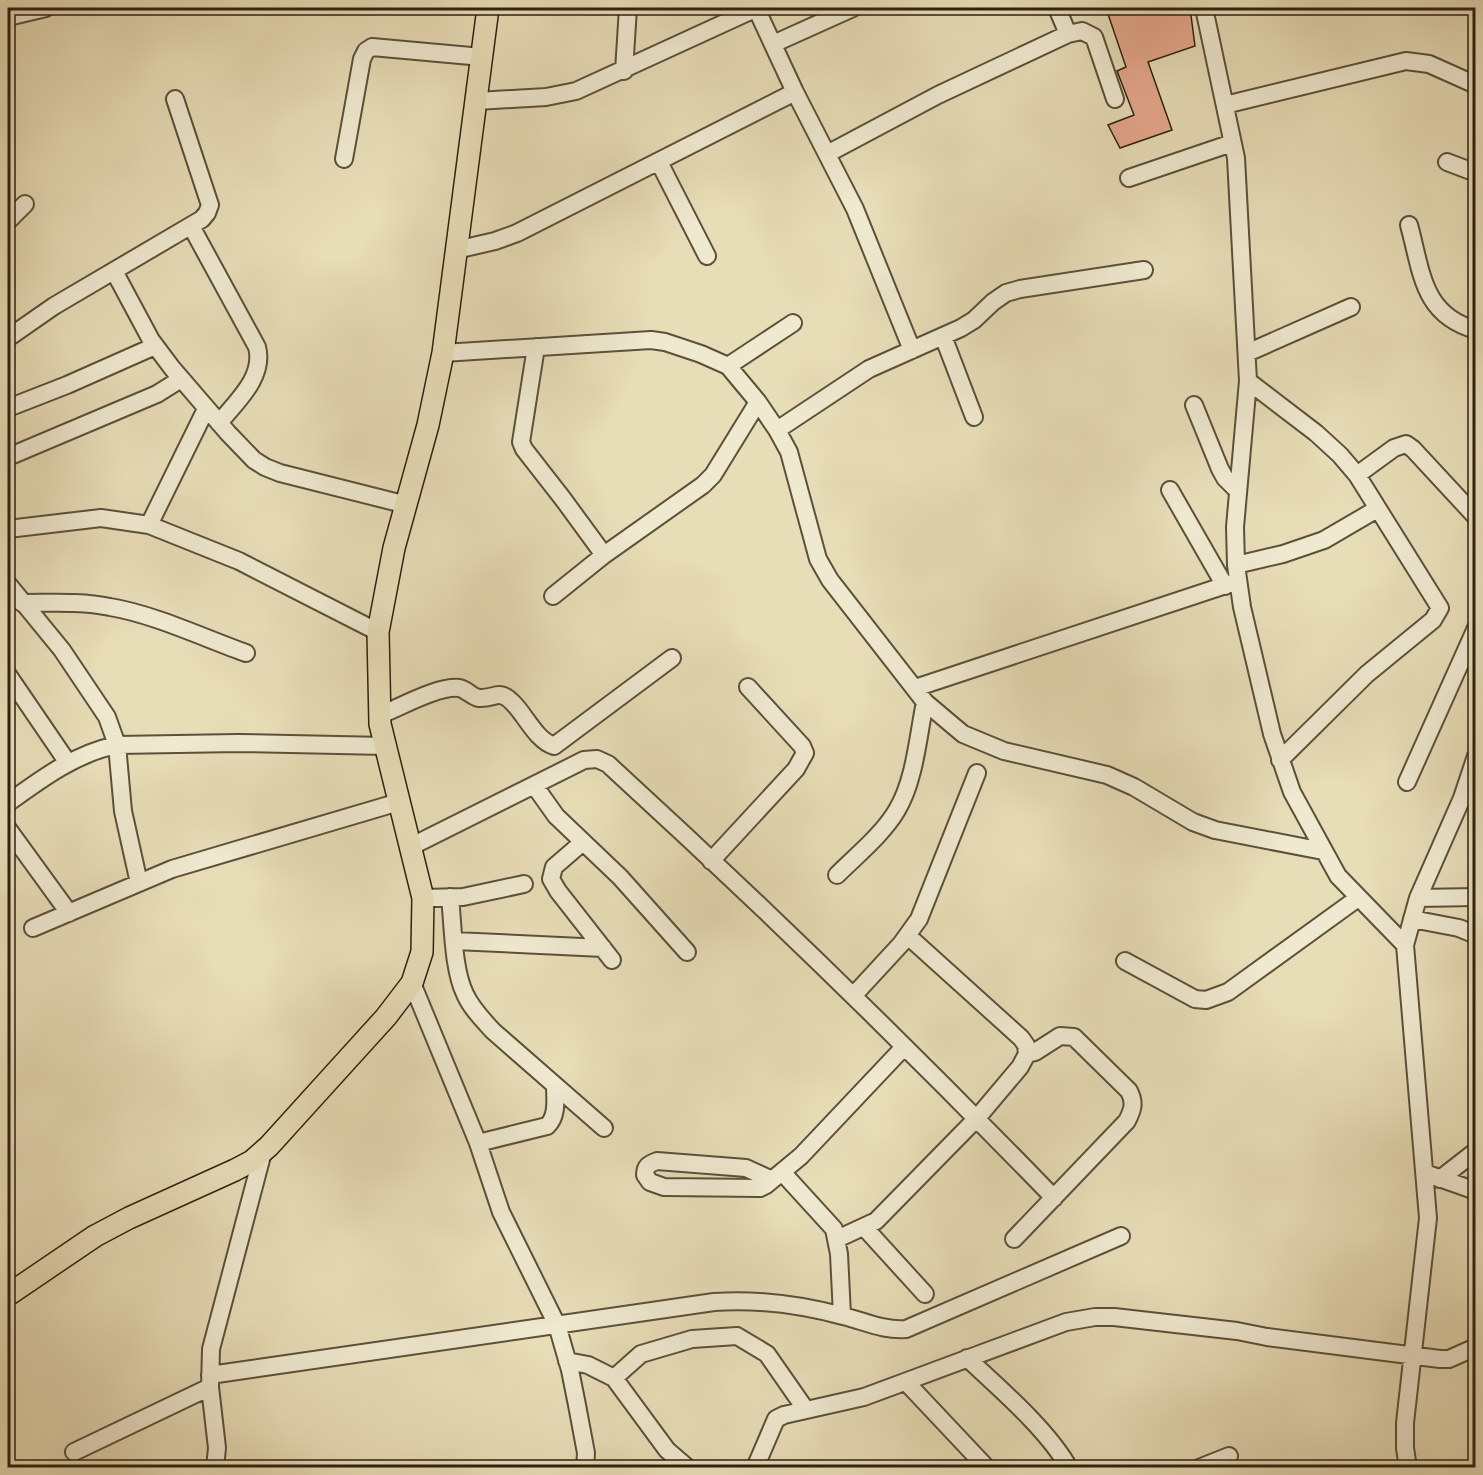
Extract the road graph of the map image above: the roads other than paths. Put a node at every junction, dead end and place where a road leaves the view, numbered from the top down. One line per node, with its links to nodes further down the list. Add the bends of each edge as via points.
1 (46, 8): 8 (street)
2 (488, 8): 11 (main road)
3 (628, 8): 12 (street)
4 (757, 8): 10 (street); 12 (street)
5 (853, 8): 10 (street)
6 (1057, 8): 9 (street)
7 (1204, 8): 18 (street)
8 (8, 17)
9 (1068, 34): 16 (street, via 1082,31 1094,38); 20 (street, via 938,95)
10 (773, 45): 14 (street)
11 (482, 57): 17 (main road); 21 (street, via 372,46 362,59)
12 (624, 70): 17 (street, via 576,92)
13 (1476, 84): 18 (street, via 1429,64 1406,61)
14 (795, 92): 20 (street); 22 (street)
15 (175, 99): 29 (street, via 210,205 202,219)
16 (1115, 99)
17 (477, 102): 30 (main road)
18 (1224, 105): 19 (street)
19 (1232, 142): 25 (street); 43 (street)
20 (827, 154): 41 (street, via 855,208)
21 (344, 159)
22 (659, 162): 30 (street, via 517,233); 31 (street)
23 (1447, 162): 24 (street)
24 (1476, 173)
25 (1129, 178)
26 (25, 204): 27 (street)
27 (8, 221)
28 (1409, 225): 36 (street, via 1429,297 1454,322)
29 (191, 226): 33 (street); 52 (street, via 260,357 252,381)
30 (456, 250): 42 (main road)
31 (706, 256)
32 (1144, 270): 37 (street, via 1006,293 974,320)
33 (114, 271): 38 (street); 39 (street)
34 (1351, 307): 43 (street)
35 (793, 323): 44 (street)
36 (1476, 330)
37 (943, 336): 41 (street); 51 (street)
38 (8, 338)
39 (155, 346): 45 (street); 49 (street)
40 (536, 347): 42 (street); 44 (street, via 651,340); 63 (street, via 521,442)
41 (912, 350): 53 (street, via 869,369)
42 (443, 353): 58 (main road)
43 (1247, 353): 46 (street)
44 (728, 366): 47 (street)
45 (181, 379): 50 (street); 54 (street, via 158,394)
46 (1248, 381): 55 (street, via 1316,433); 57 (street)
47 (758, 402): 53 (street); 63 (street, via 708,480)
48 (1194, 405): 57 (street, via 1220,469)
49 (8, 408)
50 (206, 409): 52 (street); 61 (street)
51 (974, 417)
52 (219, 423): 58 (street, via 264,467)
53 (777, 430): 74 (street, via 796,474 818,559)
54 (8, 457)
55 (1357, 475): 59 (street); 60 (street, via 1394,448 1406,444)
56 (1170, 490): 64 (street)
57 (1238, 491): 64 (street)
58 (406, 505): 69 (main road)
59 (1377, 509): 64 (street, via 1324,540); 79 (street, via 1437,602 1438,614 1368,674)
60 (1476, 517)
61 (149, 525): 62 (street, via 100,518); 69 (street, via 239,561)
62 (8, 529)
63 (604, 555): 66 (street)
64 (1233, 577): 74 (street); 79 (street)
65 (8, 584): 67 (street)
66 (553, 596)
67 (22, 603): 70 (street, via 111,607); 76 (street, via 62,650 102,708)
68 (1476, 628): 82 (street)
69 (378, 632): 75 (main road)
70 (246, 653)
71 (672, 658): 75 (street, via 554,746 500,694 477,698 461,688 451,689)
72 (8, 675): 80 (street)
73 (748, 687): 90 (street, via 805,753 796,769)
74 (920, 695): 89 (street, via 963,734 985,744 1107,775 1215,830); 91 (street, via 909,781 897,810)
75 (380, 715): 77 (main road)
76 (117, 745): 77 (street); 80 (street); 92 (street, via 123,811)
77 (386, 746): 84 (main road)
78 (1475, 757): 98 (street, via 1462,798)
79 (1280, 760): 89 (street)
80 (68, 763): 85 (street)
81 (977, 774): 103 (street, via 919,919)
82 (1407, 782)
83 (534, 785): 87 (street, via 556,816); 88 (street); 90 (street, via 584,760 597,759 608,764)
84 (399, 802): 88 (main road); 92 (street, via 172,869)
85 (8, 803)
86 (8, 829): 99 (street)
87 (583, 842): 104 (street, via 554,867 551,879 608,954); 106 (street)
88 (410, 847): 96 (main road)
89 (1323, 851): 97 (street)
90 (711, 861): 109 (street)
91 (837, 875)
92 (139, 883): 99 (street)
93 (524, 884): 94 (street)
94 (450, 897): 96 (street); 104 (street)
95 (1476, 897): 98 (street)
96 (423, 898): 108 (main road, via 422,952)
97 (1358, 898): 105 (street); 107 (street, via 1263,968 1206,1000 1195,999)
98 (1418, 898): 100 (street)
99 (69, 913): 101 (street)
100 (1412, 919): 102 (street); 105 (street)
101 (33, 928)
102 (1476, 935)
103 (908, 936): 109 (street); 111 (street, via 1021,1038)
104 (455, 941): 112 (street, via 461,982 470,1003 488,1026)
105 (1405, 945): 119 (street)
106 (687, 952)
107 (1125, 961)
108 (412, 983): 115 (street); 117 (main road)
109 (853, 996): 110 (street)
110 (904, 1047): 113 (street); 118 (street, via 801,1156)
111 (1027, 1054): 113 (street); 121 (street, via 1060,1036 1074,1037 1129,1091 1134,1102 1126,1121)
112 (555, 1086): 114 (street); 115 (street, via 555,1114 547,1126)
113 (976, 1118): 121 (street); 122 (street, via 876,1221)
114 (604, 1128)
115 (478, 1143): 129 (street, via 501,1212)
116 (1476, 1151): 119 (street)
117 (263, 1152): 127 (main road, via 235,1170 95,1236); 135 (street, via 211,1349)
118 (777, 1176): 118 (street, via 760,1188 663,1187 650,1182 645,1168 657,1161 746,1168); 124 (street, via 834,1229)
119 (1433, 1176): 120 (street); 131 (street)
120 (1476, 1191)
121 (1054, 1198): 125 (street)
122 (864, 1227): 124 (street); 126 (street)
123 (1121, 1236): 128 (street, via 906,1329 892,1330)
124 (837, 1239): 128 (street)
125 (1014, 1239)
126 (925, 1294)
127 (8, 1295)
128 (842, 1315): 129 (street, via 735,1300)
129 (557, 1326): 133 (street); 135 (street)
130 (1476, 1347): 131 (street, via 1449,1359)
131 (1414, 1357): 132 (street, via 1237,1331 1095,1317 1066,1322); 147 (street, via 1405,1423)
132 (967, 1358): 136 (street); 145 (street, via 1051,1442)
133 (567, 1360): 134 (street); 141 (street, via 586,1453)
134 (614, 1378): 137 (street, via 641,1354 692,1339 738,1336 767,1354); 142 (street, via 667,1450)
135 (210, 1381): 138 (street); 140 (street, via 217,1448)
136 (906, 1382): 137 (street, via 864,1397); 144 (street)
137 (806, 1410): 143 (street, via 776,1419)
138 (74, 1452)
139 (1229, 1456): 146 (street)
140 (215, 1467)
141 (585, 1467)
142 (687, 1467)
143 (755, 1467)
144 (987, 1467)
145 (1069, 1467)
146 (1199, 1467)
147 (1405, 1467)

